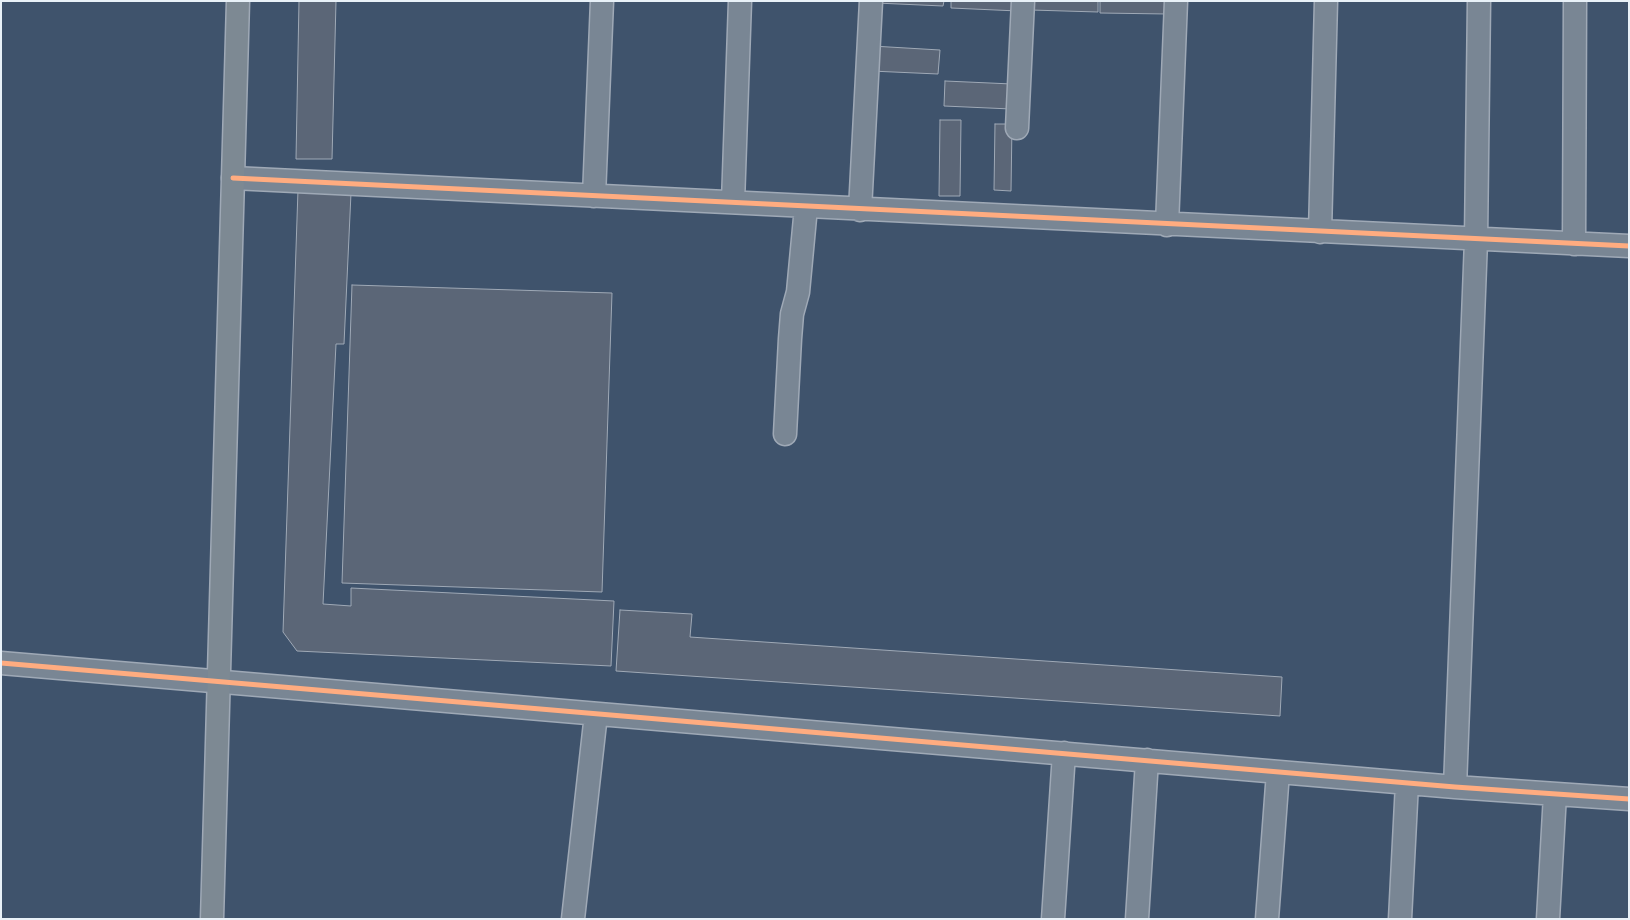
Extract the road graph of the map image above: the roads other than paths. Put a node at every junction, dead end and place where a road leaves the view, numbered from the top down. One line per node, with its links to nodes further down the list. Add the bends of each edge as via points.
1 (238, 1): 11 (main road)
2 (602, 1): 12 (street)
3 (740, 1): 13 (street)
4 (871, 1): 15 (street)
5 (1023, 1): 10 (street)
6 (1176, 1): 16 (street)
7 (1326, 1): 17 (street)
8 (1479, 1): 18 (street)
9 (1575, 1): 19 (street)
10 (1017, 128)
11 (233, 178): 12 (street); 23 (main road)
12 (594, 196): 13 (street)
13 (733, 202): 14 (street)
14 (806, 207): 15 (street); 21 (street, via 798,292 792,314)
15 (860, 210): 16 (street)
16 (1167, 225): 17 (street)
17 (1320, 232): 18 (street)
18 (1476, 240): 19 (street); 29 (street)
19 (1574, 244): 20 (street)
20 (1629, 246)
21 (785, 434)
22 (1, 663): 23 (street)
23 (219, 682): 24 (street); 32 (main road)
24 (596, 714): 25 (street); 33 (street)
25 (1064, 753): 26 (street); 34 (street)
26 (1147, 760): 27 (street); 35 (street)
27 (1278, 772): 28 (street); 36 (street)
28 (1407, 783): 29 (street); 37 (street)
29 (1456, 787): 30 (street)
30 (1555, 794): 31 (street); 38 (street)
31 (1629, 799)
32 (212, 919)
33 (573, 919)
34 (1053, 919)
35 (1137, 919)
36 (1267, 919)
37 (1400, 919)
38 (1548, 919)

